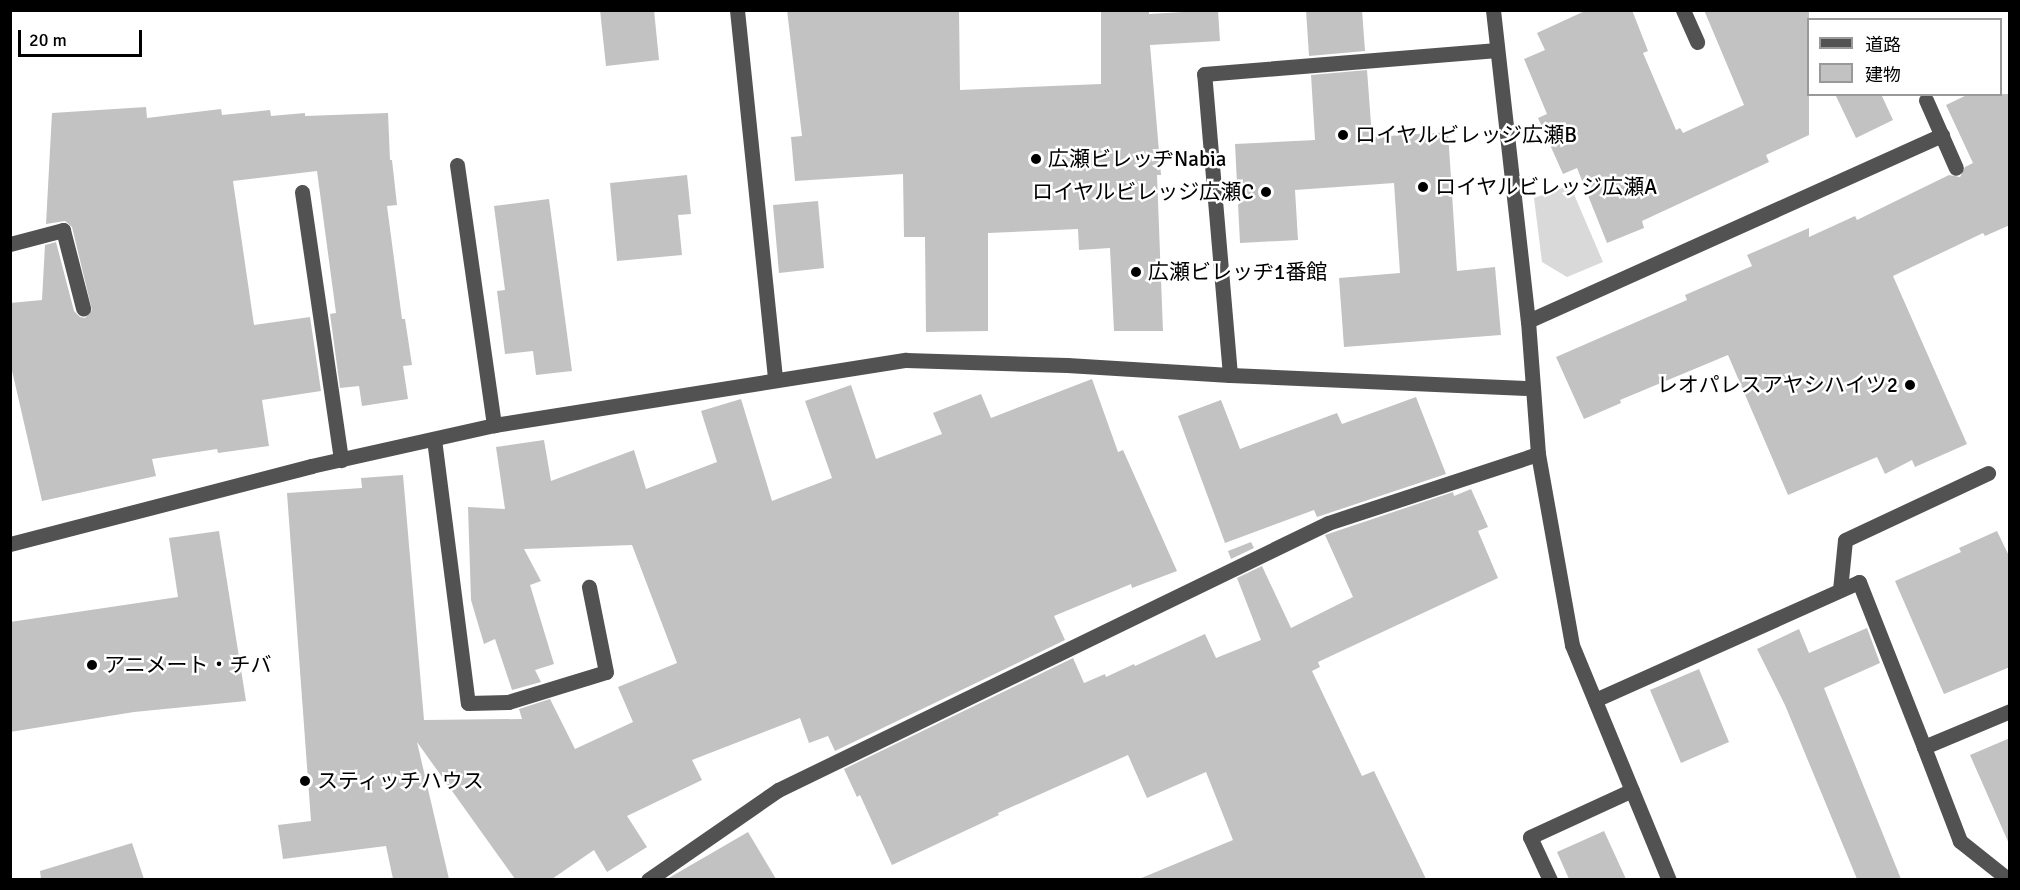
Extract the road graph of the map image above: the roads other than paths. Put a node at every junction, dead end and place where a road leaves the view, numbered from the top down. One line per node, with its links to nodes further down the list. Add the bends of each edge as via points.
1 (737, 10): 15 (street)
2 (1493, 10): 5 (street)
3 (1683, 10): 4 (street)
4 (1697, 42)
5 (1497, 50): 13 (street); 14 (street, via 1204,74)
6 (1926, 100): 7 (street)
7 (1942, 135): 9 (street); 13 (street)
8 (457, 165): 17 (street)
9 (1956, 168)
10 (302, 192): 20 (street)
11 (10, 244): 12 (street, via 63,230)
12 (83, 308)
13 (1528, 321): 16 (street)
14 (1230, 375): 15 (street, via 906,360); 16 (street)
15 (775, 380): 17 (street)
16 (1532, 388): 19 (street)
17 (494, 425): 18 (street)
18 (434, 439): 20 (street); 23 (street, via 468,703 508,702 606,672)
19 (1538, 454): 25 (street, via 1572,645); 29 (street, via 1328,523 778,790)
20 (341, 460): 22 (street)
21 (1988, 473): 24 (street, via 1845,540)
22 (10, 544)
23 (589, 587)
24 (1840, 590): 25 (street); 27 (street, via 1859,582)
25 (1595, 700): 28 (street)
26 (2010, 711): 27 (street)
27 (1924, 747): 32 (street, via 1960,841)
28 (1632, 790): 30 (street, via 1530,837); 31 (street)
29 (648, 879)
30 (1550, 879)
31 (1669, 879)
32 (2009, 879)

